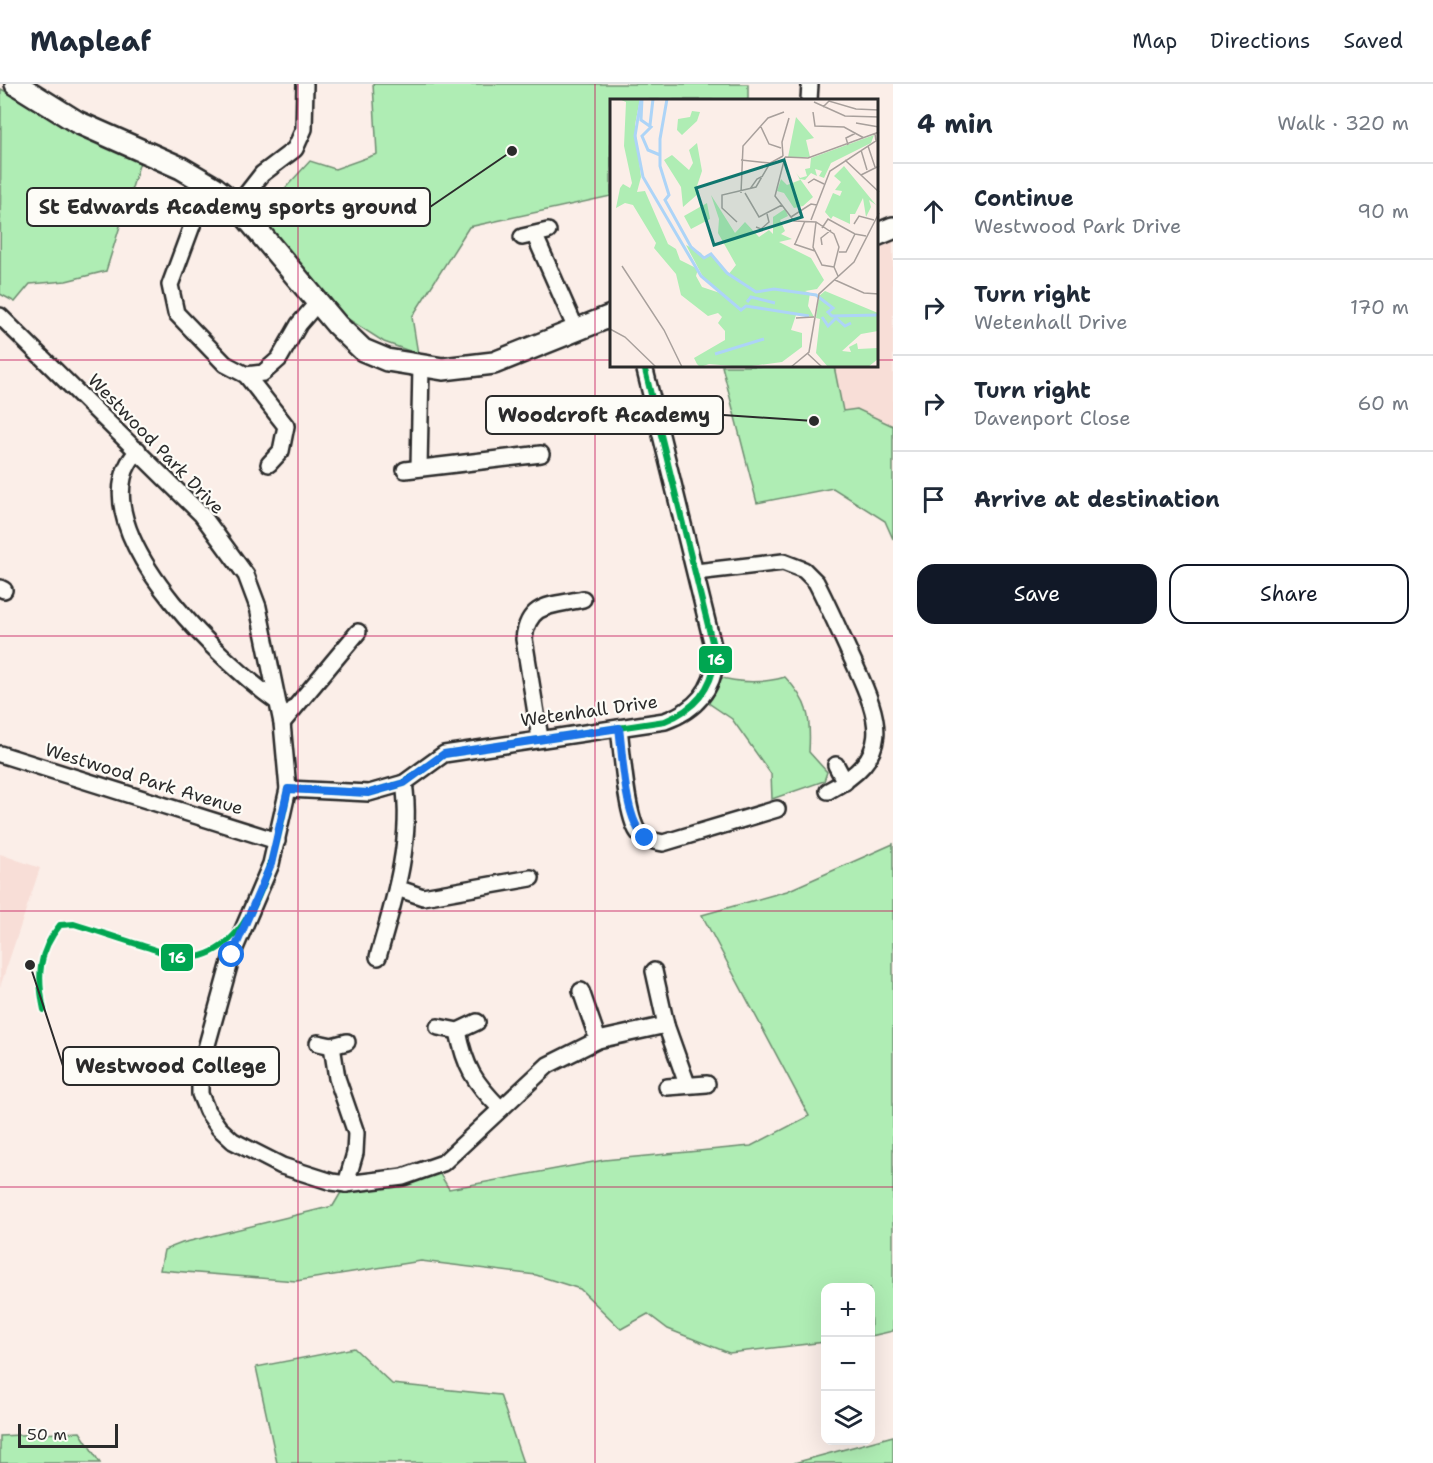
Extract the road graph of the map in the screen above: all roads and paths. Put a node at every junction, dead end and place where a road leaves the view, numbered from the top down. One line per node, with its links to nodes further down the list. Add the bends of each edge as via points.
1 (16, 84): 5 (street, via 77,122 181,168)
2 (305, 84): 5 (street, via 304,129 295,149 262,174)
3 (810, 84): 4 (street)
4 (809, 99)
5 (237, 206): 10 (street)
6 (193, 223): 16 (street, via 170,285 176,313 220,359)
7 (893, 228): 8 (street)
8 (878, 234)
9 (535, 235): 13 (street)
10 (318, 302): 14 (street, via 363,350 387,360); 16 (street, via 299,324 279,359 263,373)
11 (0, 316): 17 (street, Westwood Park Drive)
12 (610, 316): 13 (street)
13 (576, 329): 14 (street, via 494,363 443,369)
14 (421, 366): 18 (street, via 412,469)
15 (645, 368): 20 (street, Wetenhall Drive)
16 (246, 375): 19 (street, via 286,426 281,451)
17 (138, 450): 23 (street, Westwood Park Drive, via 201,515 246,575 258,606); 23 (street, via 127,466 122,496 126,521 141,554 195,630 248,681)
18 (541, 454)
19 (269, 464)
20 (696, 572): 25 (street, Wetenhall Drive, via 716,658 711,684 704,696 681,715); 29 (street, via 783,562 804,570 816,582 876,717 869,760)
21 (583, 599): 26 (street, via 539,608 526,623 524,639)
22 (358, 632): 24 (street)
23 (276, 701): 24 (street, Westwood Park Drive)
24 (282, 723): 31 (street, Westwood Park Drive)
25 (619, 728): 26 (street, Wetenhall Drive); 33 (street, via 632,814 637,831 645,838 663,843)
26 (540, 738): 30 (street, Wetenhall Drive, via 444,754)
27 (0, 754): 34 (street, Westwood Park Avenue)
28 (836, 765): 29 (street)
29 (845, 782): 32 (street)
30 (404, 783): 31 (street, Wetenhall Drive, via 369,793); 36 (street, via 405,832)
31 (288, 789): 34 (street, Westwood Park Drive)
32 (828, 790)
33 (777, 809)
34 (277, 841): 50 (street, Westwood Park Drive, via 232,955 200,1070 200,1094 219,1128 233,1141 282,1166)
35 (531, 879): 36 (street, via 423,897)
36 (397, 888): 37 (street)
37 (378, 957)
38 (654, 971): 41 (street)
39 (581, 991): 44 (street)
40 (477, 1023): 43 (street)
41 (666, 1025): 44 (street, Westwood Park Drive); 46 (street)
42 (438, 1027): 43 (street)
43 (459, 1031): 49 (street, via 468,1069 478,1086)
44 (598, 1040): 49 (street, Westwood Park Drive, via 548,1065)
45 (332, 1044): 50 (street, via 337,1078 356,1133)
46 (687, 1084): 47 (street); 48 (street)
47 (706, 1084)
48 (667, 1087)
49 (500, 1108): 50 (street, Westwood Park Drive, via 443,1163 403,1177)
50 (346, 1184)

